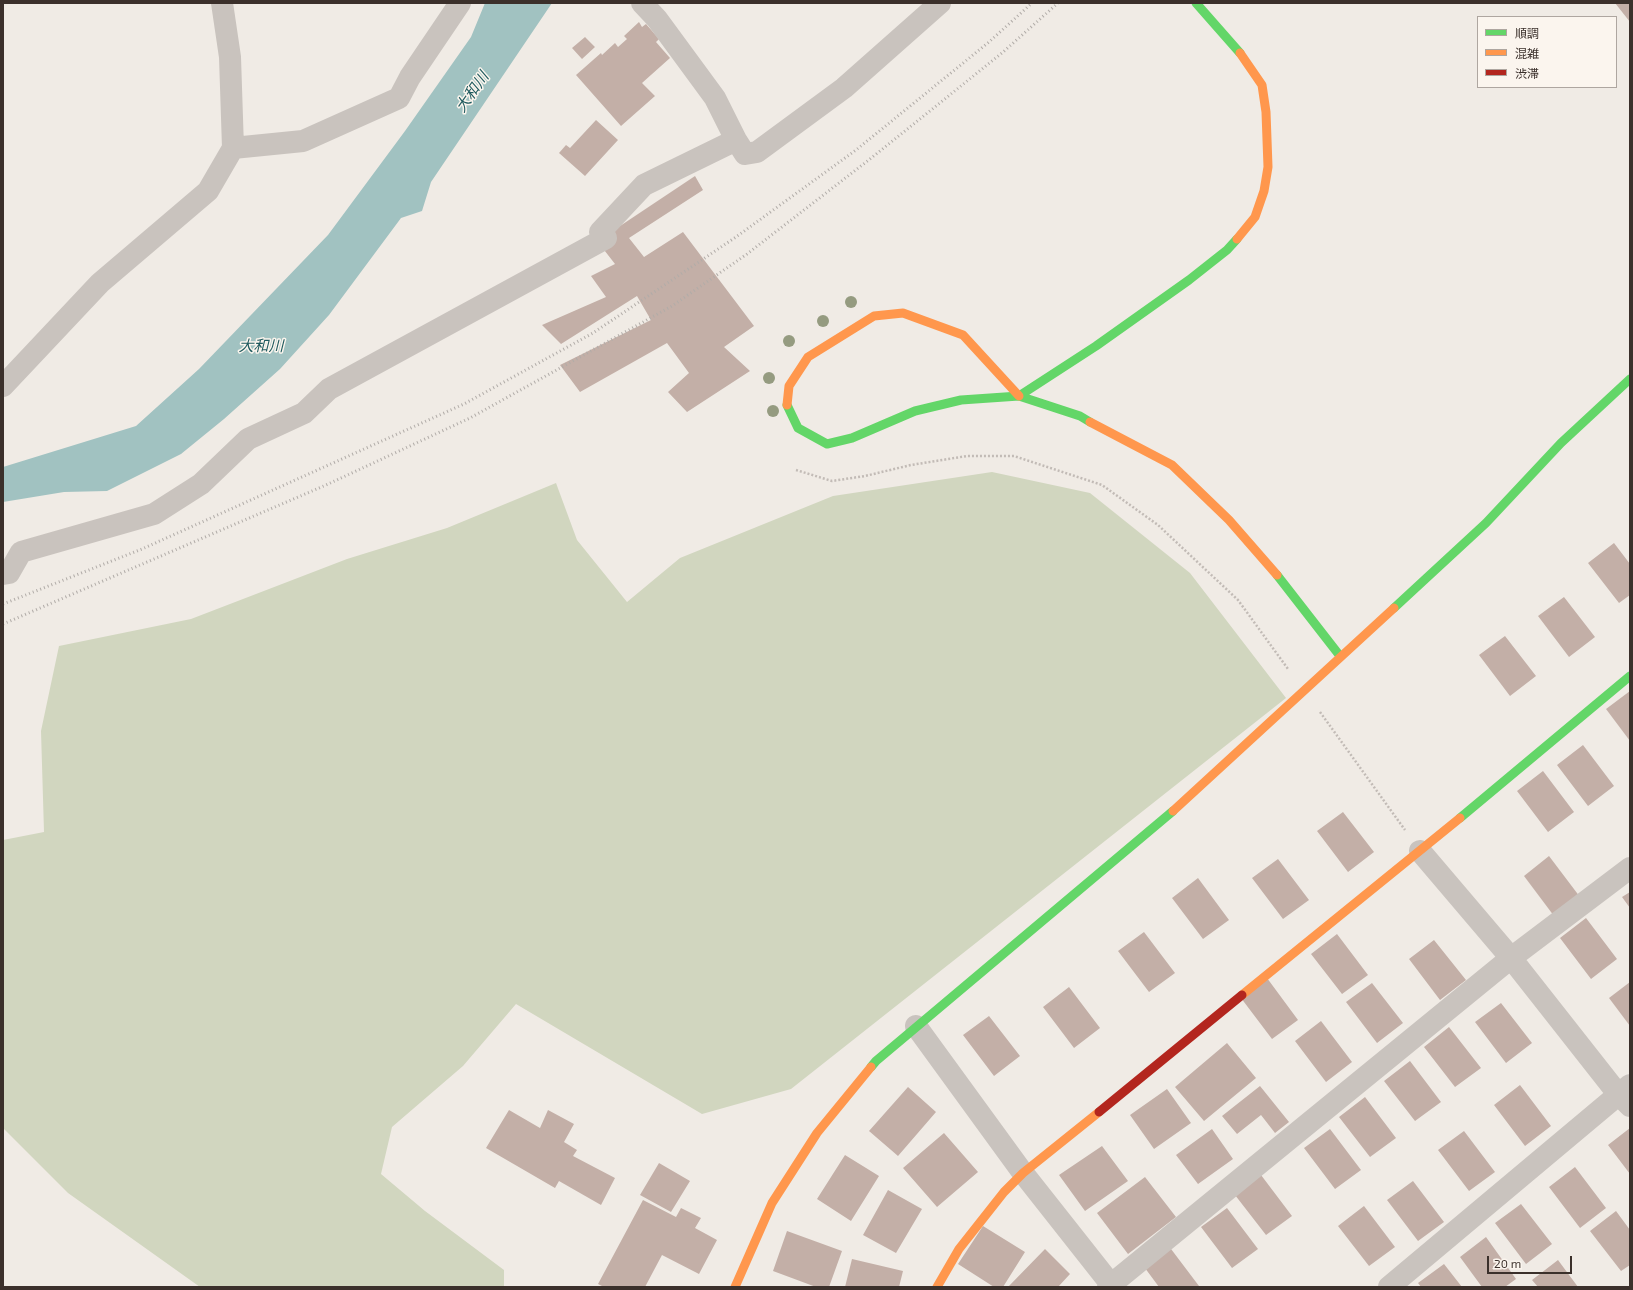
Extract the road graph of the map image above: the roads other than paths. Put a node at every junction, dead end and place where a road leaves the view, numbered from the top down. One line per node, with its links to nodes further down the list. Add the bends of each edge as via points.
1 (222, 3): 7 (street, via 230,57)
2 (460, 3): 7 (street, via 410,77 399,98 303,141)
3 (642, 3): 6 (street, via 657,19 715,98)
4 (940, 3): 6 (street, via 844,88 757,152 745,154)
5 (1196, 3): 10 (street, via 1239,52 1262,85 1266,112 1268,167 1264,191 1255,216 1227,250 1189,280 1096,346)
6 (736, 140): 11 (street, via 644,185 600,232 606,238 328,389 304,412 248,439 201,484 154,514 21,552 9,573)
7 (233, 148): 9 (street, via 208,191 100,283)
8 (1630, 378): 12 (street, via 1561,443 1486,523)
9 (3, 386)
10 (1019, 396): 10 (street, via 961,400 915,411 852,438 828,444 798,428 787,404 789,386 808,357 874,316 903,313 963,335); 12 (street, via 1080,416 1172,465 1229,520)
11 (3, 574)
12 (1340, 656): 17 (street, via 1184,801)
13 (1630, 676): 14 (street)
14 (1420, 851): 16 (street); 19 (street)
15 (1630, 868): 16 (street)
16 (1511, 958): 18 (street); 20 (street)
17 (916, 1026): 19 (street); 21 (street, via 876,1061 817,1133 772,1203)
18 (1626, 1095): 23 (street)
19 (1023, 1173): 20 (street); 22 (street, via 1004,1192 959,1249)
20 (1111, 1286)
21 (735, 1287)
22 (937, 1287)
23 (1389, 1287)

